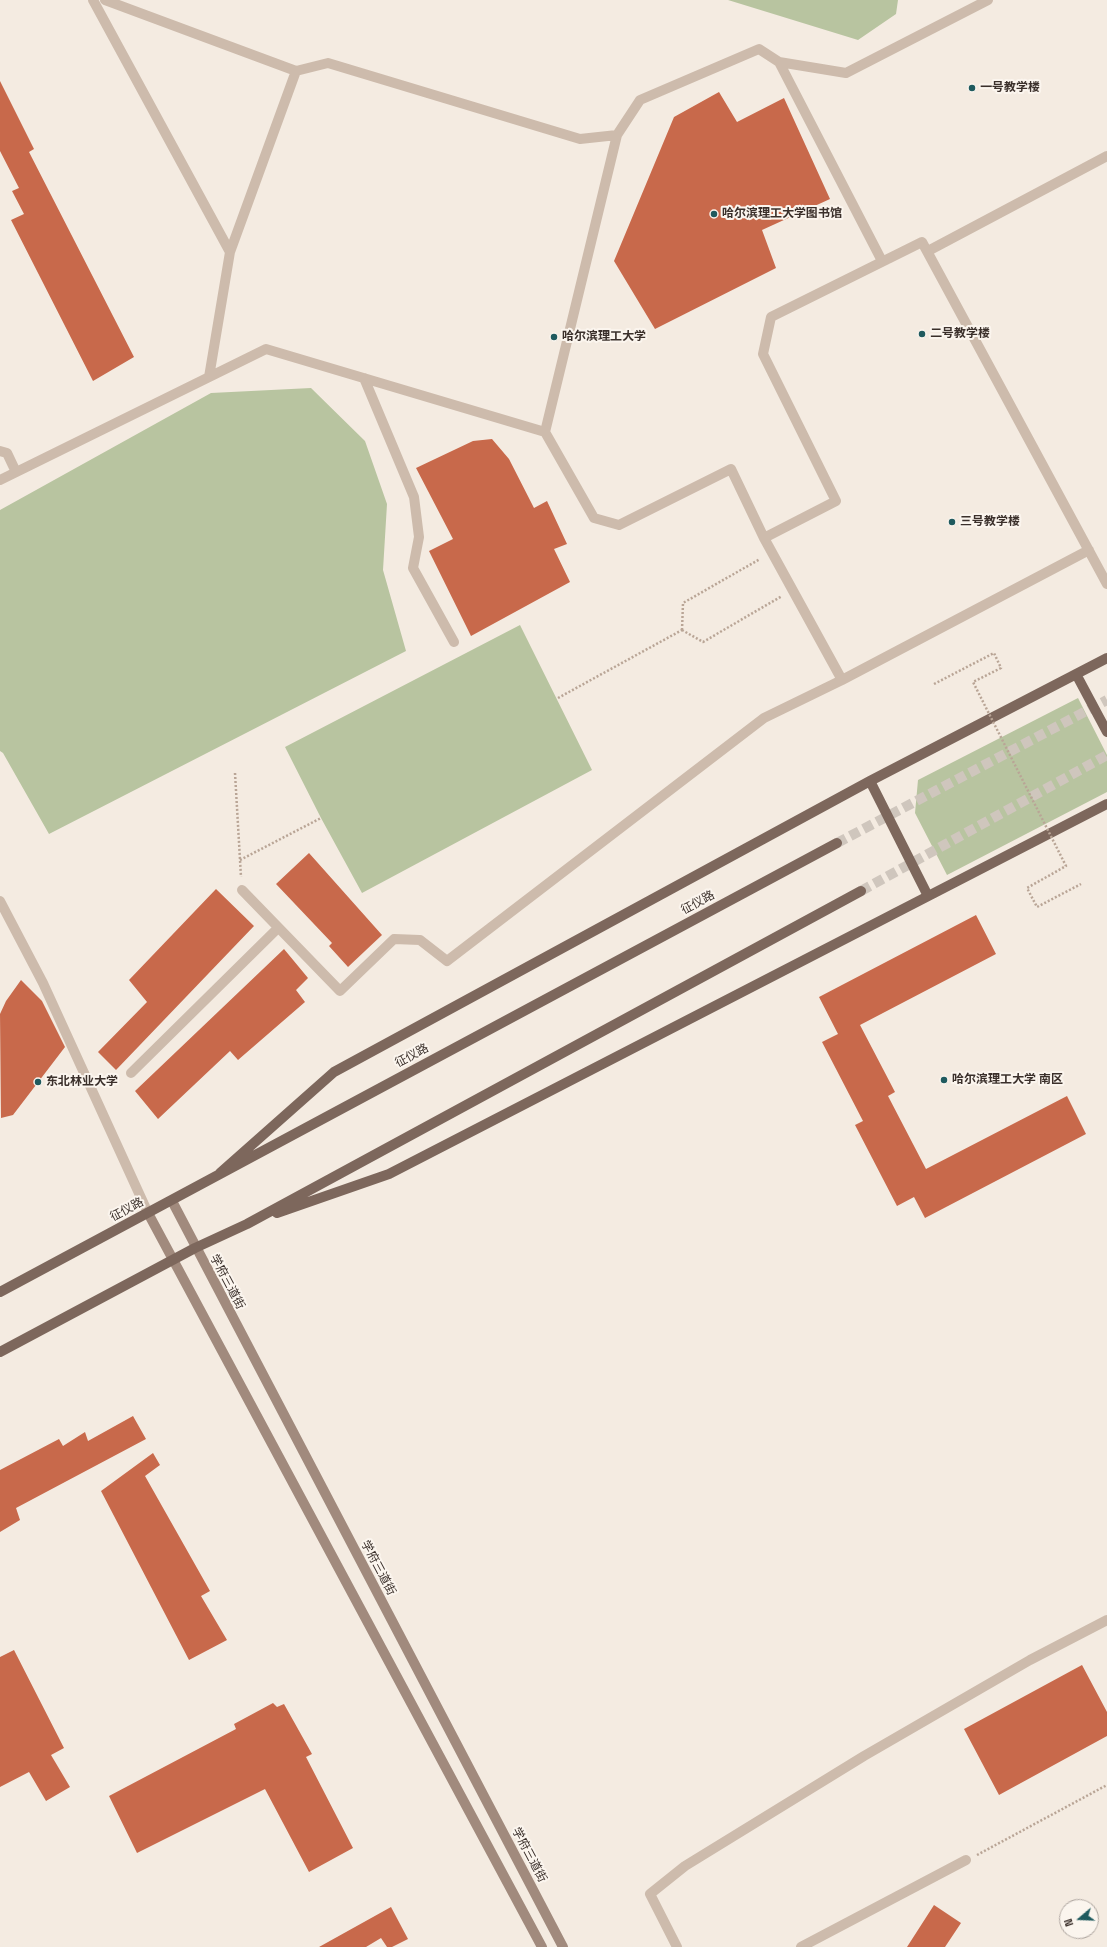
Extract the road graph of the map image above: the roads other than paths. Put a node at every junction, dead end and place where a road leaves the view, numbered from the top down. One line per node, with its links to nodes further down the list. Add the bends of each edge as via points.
1 (93, 0): 9 (lane)
2 (105, 0): 5 (lane)
3 (988, 0): 4 (lane, via 846,73)
4 (779, 62): 6 (lane, via 759,48 640,100); 10 (lane)
5 (296, 71): 6 (lane, via 328,63 580,139); 9 (lane)
6 (617, 135): 13 (lane)
7 (1107, 156): 8 (lane)
8 (928, 251): 10 (lane, via 922,242); 18 (lane)
9 (230, 252): 11 (lane)
10 (882, 261): 17 (lane, via 771,317 763,354 836,501)
11 (209, 377): 12 (lane, via 266,349); 15 (lane)
12 (364, 378): 13 (lane); 20 (lane, via 414,497 420,537 413,568)
13 (545, 432): 17 (lane, via 594,518 619,525 730,469)
14 (0, 451): 15 (lane, via 6,453)
15 (16, 472): 16 (lane)
16 (0, 480)
17 (764, 538): 23 (lane)
18 (1089, 550): 19 (lane); 23 (lane)
19 (1107, 584)
20 (454, 642)
21 (1107, 658): 22 (main road)
22 (1076, 674): 24 (main road); 25 (main road)
23 (842, 680): 32 (lane, via 764,718 447,961 420,940 394,939 340,991)
24 (1107, 732)
25 (870, 782): 30 (main road); 34 (main road, via 334,1072)
26 (1107, 804): 30 (main road)
27 (837, 843): 34 (main road, 征仪路)
28 (242, 890): 32 (lane)
29 (861, 891): 37 (main road)
30 (928, 896): 37 (main road, via 389,1174)
31 (0, 901): 36 (lane, via 43,983)
32 (278, 928): 33 (lane)
33 (131, 1073)
34 (220, 1173): 35 (main road, 征仪路)
35 (172, 1201): 36 (main road, 征仪路); 38 (main road, 学府三道街)
36 (148, 1213): 39 (main road); 40 (main road, 征仪路)
37 (247, 1224): 38 (main road)
38 (195, 1248): 39 (main road); 45 (main road, 学府三道街)
39 (172, 1260): 41 (main road); 44 (main road)
40 (0, 1292)
41 (0, 1352)
42 (1107, 1620): 46 (lane, via 1030,1660 864,1756 685,1866 650,1894)
43 (966, 1860): 47 (lane)
44 (542, 1947)
45 (563, 1947)
46 (677, 1947)
47 (801, 1947)

